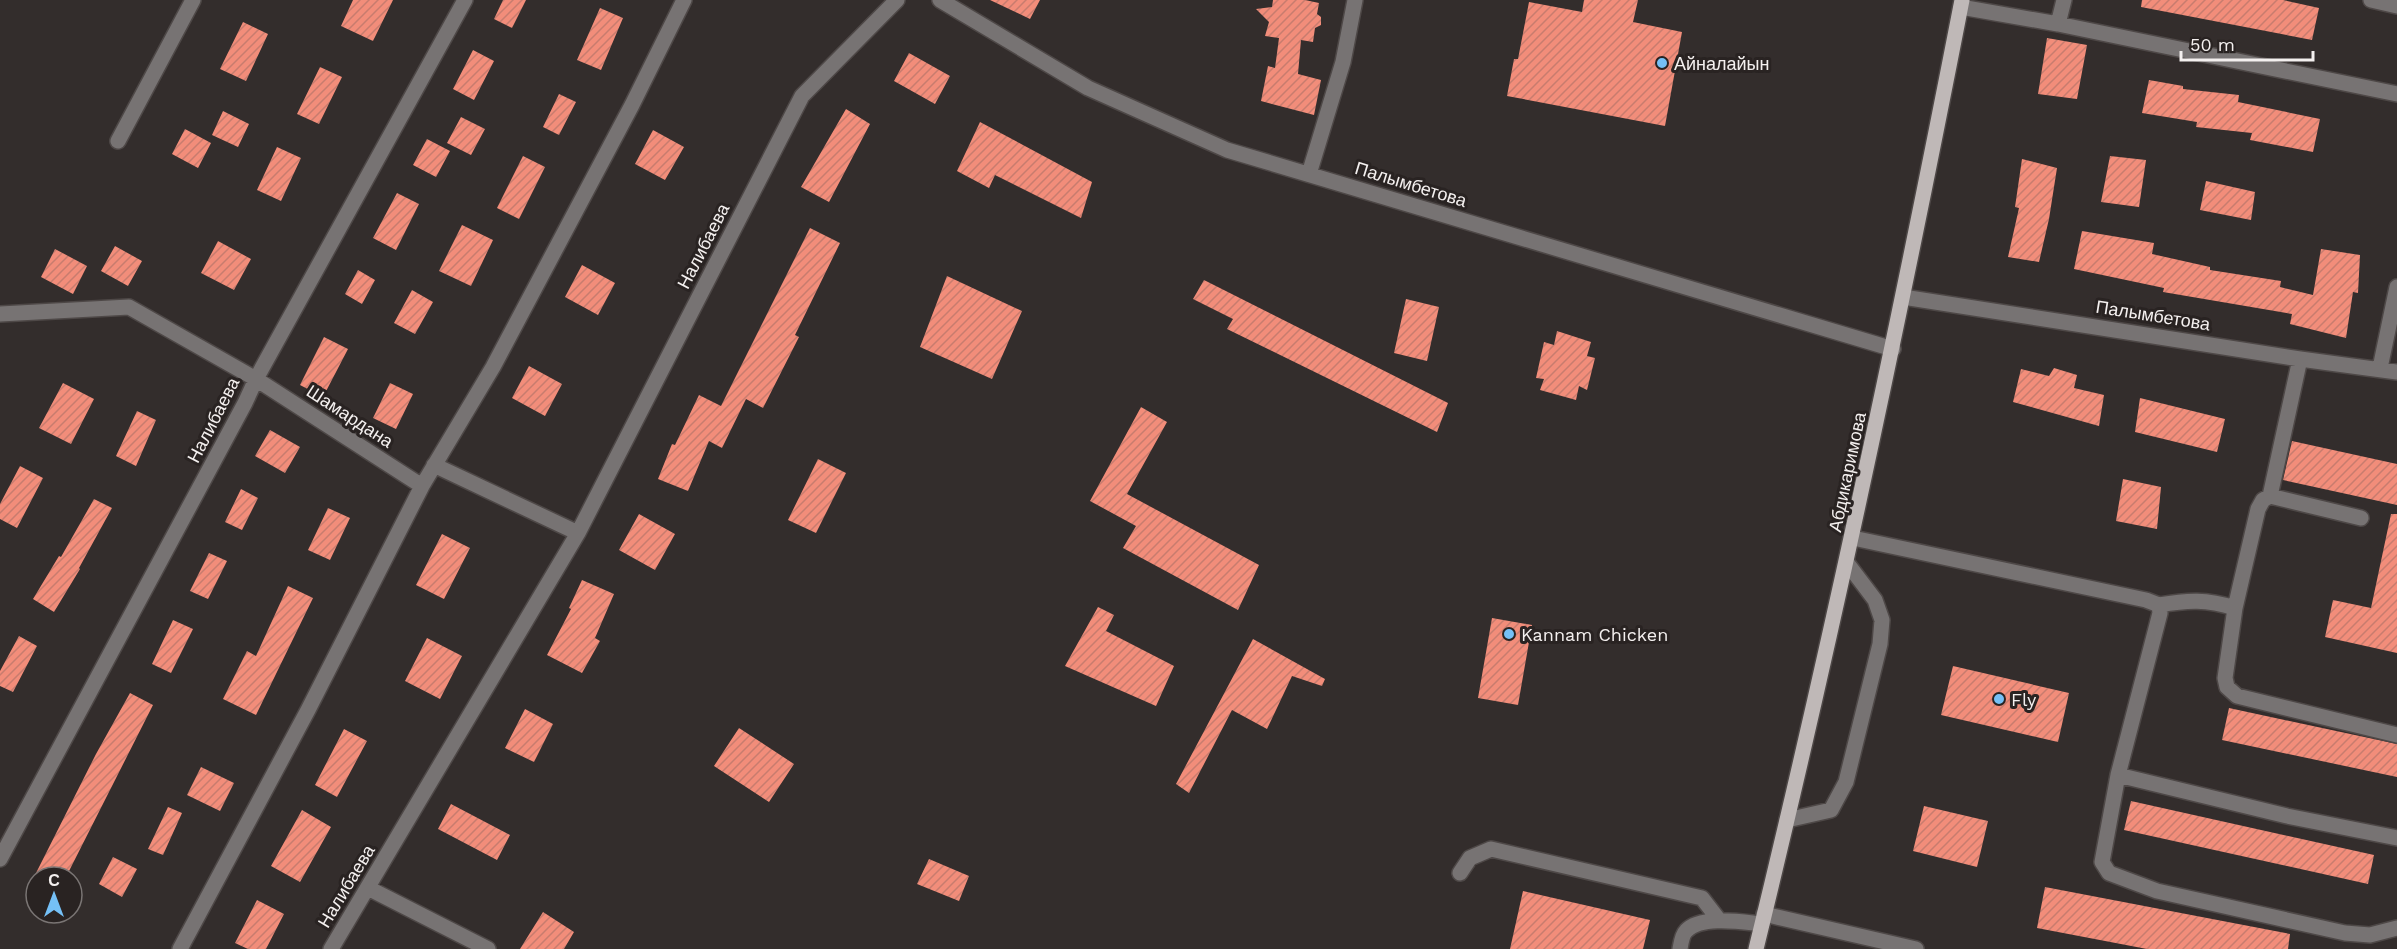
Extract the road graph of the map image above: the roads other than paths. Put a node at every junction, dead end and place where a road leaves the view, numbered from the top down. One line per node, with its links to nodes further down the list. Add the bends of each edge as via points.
1 (193, 0): 13 (street)
2 (465, 0): 22 (street, Налибаева)
3 (684, 0): 23 (street, via 633,105 499,356)
4 (897, 0): 27 (street, Налибаева, via 802,96)
5 (940, 0): 14 (street, Палымбетова, via 1088,88 1227,150)
6 (1355, 0): 14 (street, via 1342,62)
7 (2064, 0): 11 (street)
8 (2370, 0): 10 (street)
9 (1961, 3): 11 (street); 16 (main road, Абдикаримова)
10 (2397, 6)
11 (2058, 24): 12 (street)
12 (2397, 94)
13 (118, 141)
14 (1309, 174): 18 (street, Палымбетова)
15 (2397, 287): 20 (street)
16 (1903, 297): 18 (main road, Абдикаримова); 19 (street, Палымбетова)
17 (1, 316): 22 (street, Шамардана, via 129,307)
18 (1893, 350): 28 (main road, Абдикаримова)
19 (2300, 358): 20 (street, Палымбетова); 25 (street)
20 (2380, 368): 21 (street, Палымбетова)
21 (2397, 372)
22 (256, 379): 24 (street, Шамардана); 36 (street, Налибаева)
23 (434, 465): 24 (street); 27 (street)
24 (422, 486): 42 (street)
25 (2270, 496): 26 (street); 31 (street, via 2258,509)
26 (2361, 518)
27 (578, 533): 38 (street, Налибаева)
28 (1852, 538): 29 (main road, Абдикаримова); 30 (street)
29 (1847, 563): 34 (main road, Абдикаримова); 34 (street, via 1875,600 1882,620 1880,644 1846,782 1836,801 1831,810)
30 (2159, 605): 31 (street, via 2191,600 2214,601); 33 (street)
31 (2235, 608): 32 (street, via 2225,678 2227,687 2237,696)
32 (2397, 735)
33 (2118, 775): 35 (street); 41 (street, via 2102,862 2109,873 2157,891 2345,933 2370,935)
34 (1787, 820): 39 (main road, Абдикаримова)
35 (2397, 838)
36 (0, 859)
37 (1460, 873): 40 (street, via 1470,858 1491,849 1702,898)
38 (368, 888): 43 (street, Налибаева); 44 (street)
39 (1763, 919): 40 (street); 46 (main road, Абдикаримова); 47 (street)
40 (1719, 920): 45 (street, via 1684,932)
41 (2397, 928)
42 (180, 949)
43 (331, 949)
44 (488, 949)
45 (1680, 949)
46 (1756, 949)
47 (1916, 949)

